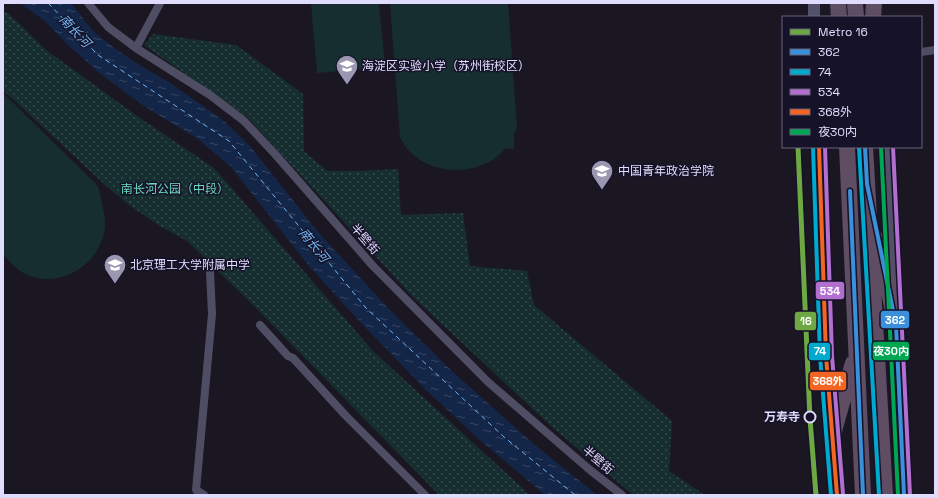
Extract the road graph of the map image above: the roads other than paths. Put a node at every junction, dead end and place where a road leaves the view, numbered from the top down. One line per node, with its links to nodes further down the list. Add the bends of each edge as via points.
1 (88, 3): 12 (street, 半壁街, via 108,27)
2 (160, 3): 12 (street)
3 (814, 3): 7 (street)
4 (838, 3): 8 (highway)
5 (856, 3): 9 (highway)
6 (876, 3): 10 (highway); 11 (street)
7 (814, 16)
8 (839, 16)
9 (856, 16)
10 (873, 16)
11 (878, 16)
12 (136, 48): 29 (street, 半壁街, via 210,95 244,121 373,266 488,382)
13 (935, 50): 14 (street)
14 (922, 52)
15 (819, 148): 26 (street, via 826,356)
16 (844, 148): 20 (highway)
17 (847, 148): 20 (highway)
18 (865, 148): 21 (highway)
19 (886, 148): 24 (street)
20 (849, 165): 25 (highway)
21 (867, 184): 24 (highway); 32 (highway)
22 (210, 272): 27 (street, via 212,314 196,490)
23 (260, 325): 28 (street)
24 (896, 325): 33 (street)
25 (857, 350): 26 (highway); 31 (highway)
26 (832, 438): 30 (street)
27 (204, 495)
28 (425, 495)
29 (622, 495)
30 (838, 495)
31 (864, 495)
32 (885, 495)
33 (904, 495)

